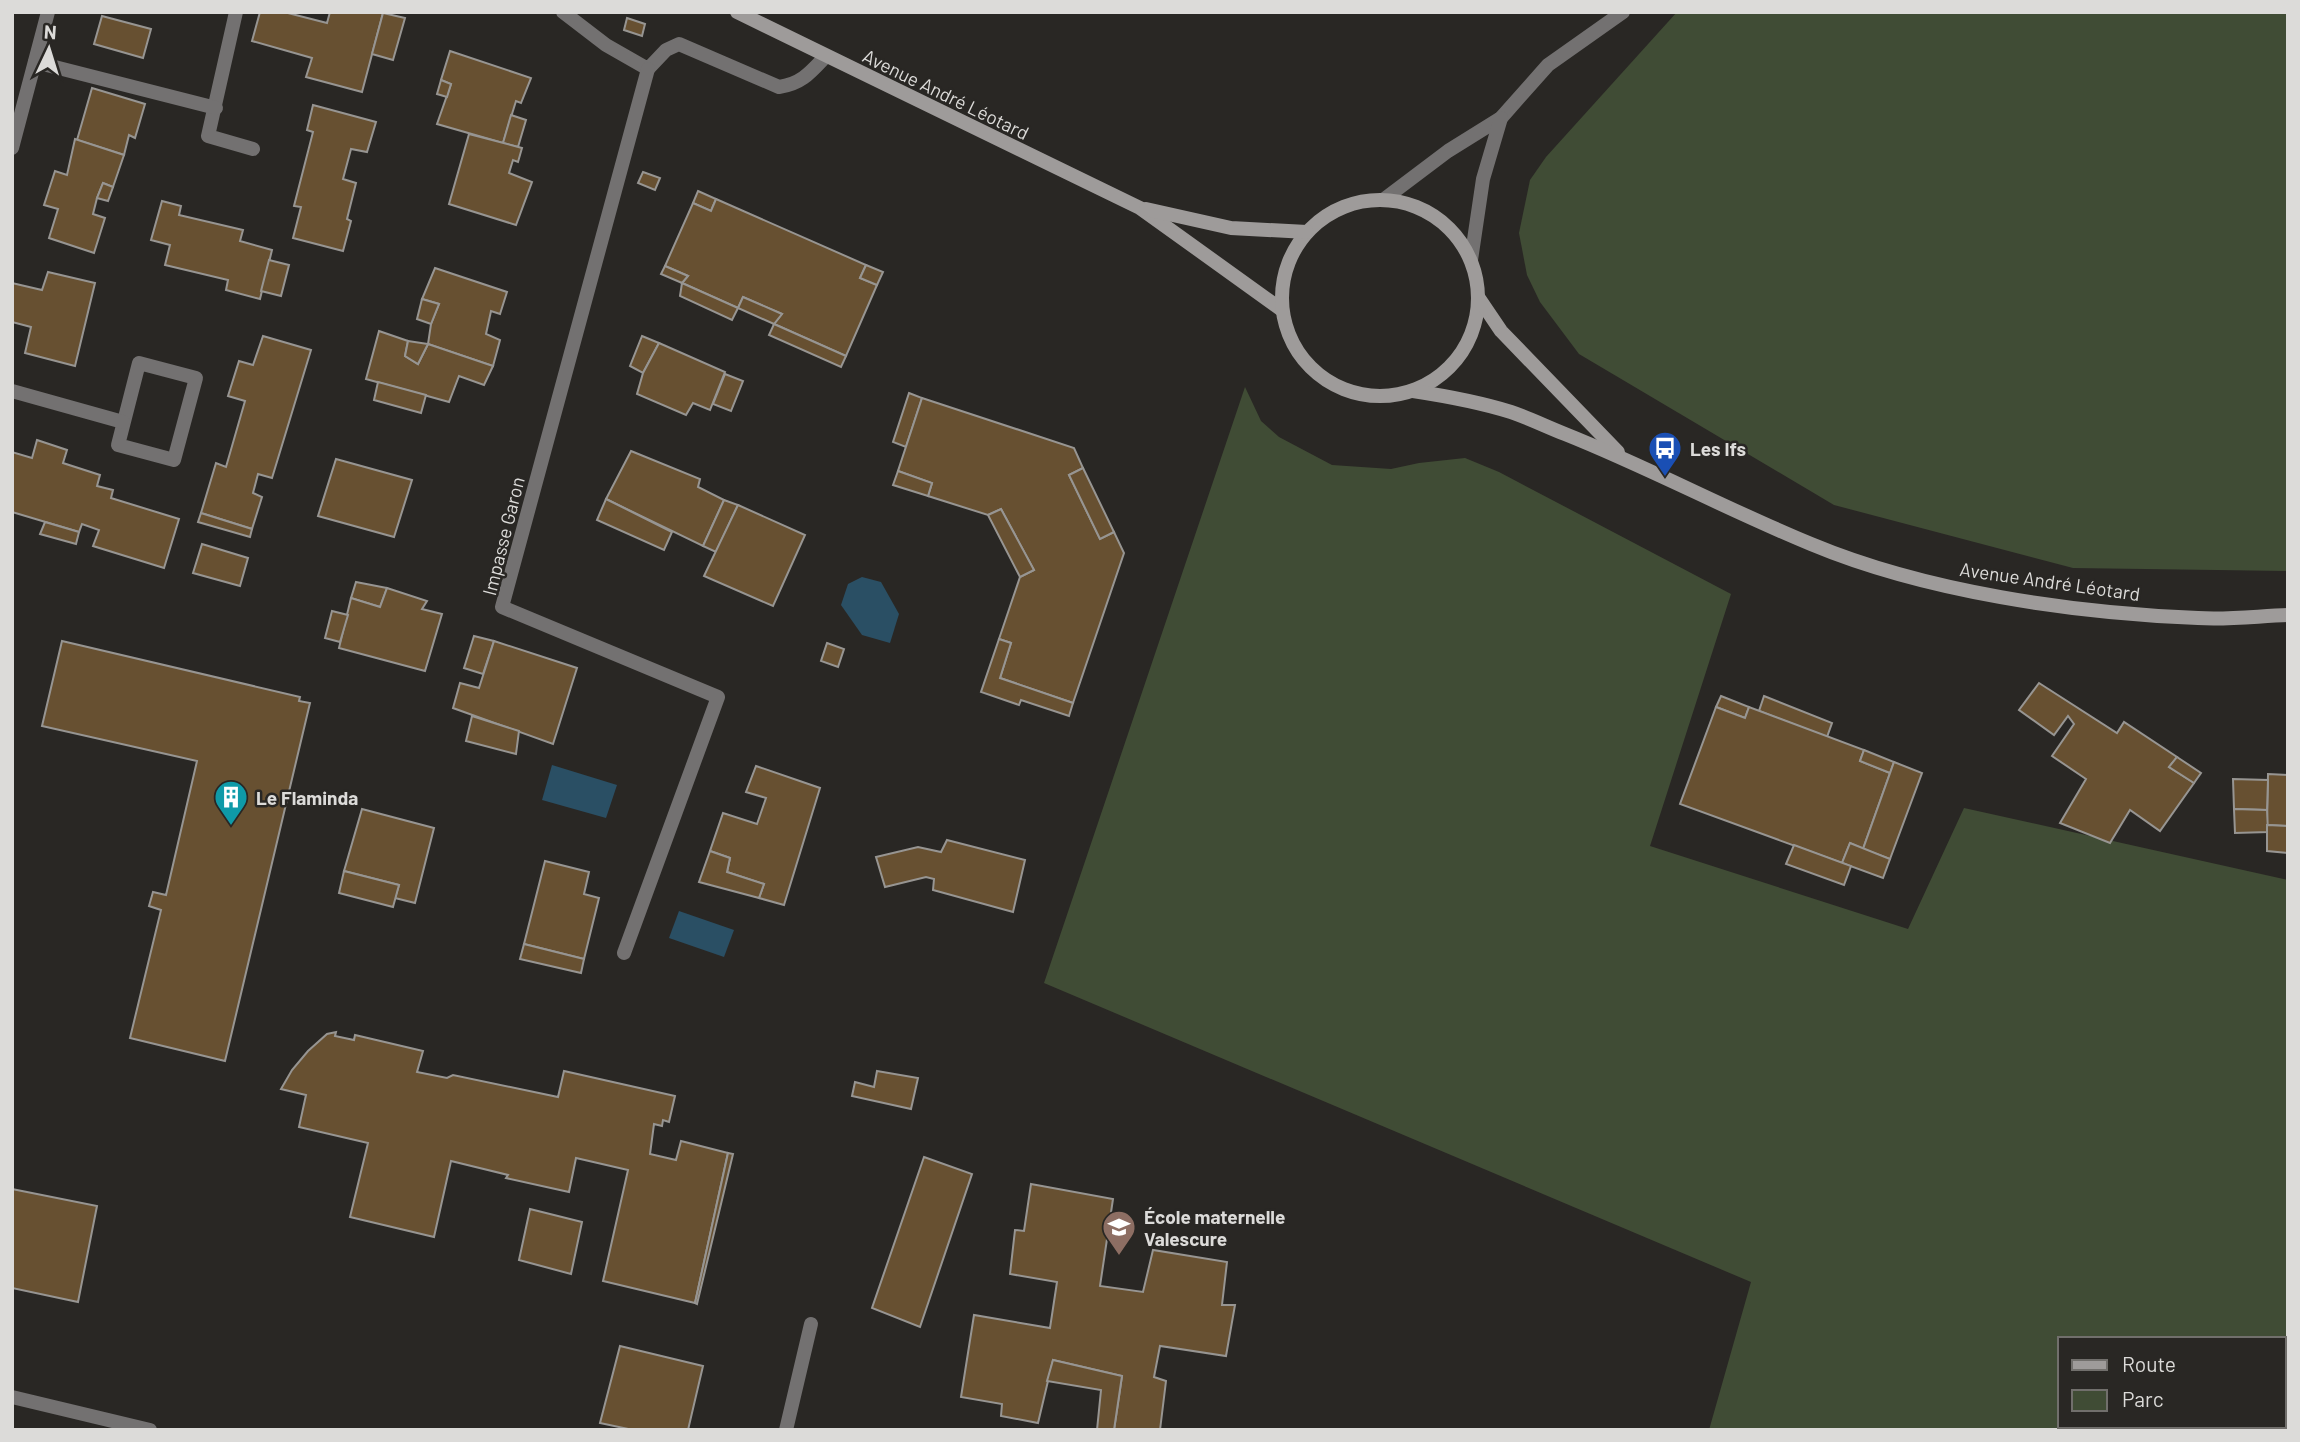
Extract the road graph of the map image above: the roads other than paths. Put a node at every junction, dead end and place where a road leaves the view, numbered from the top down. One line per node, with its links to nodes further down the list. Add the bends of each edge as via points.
1 (48, 12): 7 (street)
2 (236, 12): 9 (street)
3 (563, 12): 8 (street)
4 (737, 12): 6 (main road, Avenue André Léotard)
5 (1623, 12): 10 (street, via 1548,65)
6 (825, 57): 8 (street, via 795,85 779,87 680,44 666,50); 14 (main road, Avenue André Léotard)
7 (35, 62): 9 (street); 11 (street)
8 (648, 69): 24 (street, Impasse Garon, via 502,607 718,696)
9 (216, 108): 12 (street, via 208,136)
10 (1501, 118): 13 (street); 16 (street, via 1483,179)
11 (12, 148)
12 (253, 149)
13 (1382, 200): 15 (main road, via 1354,203 1328,214); 16 (main road, via 1410,205 1435,217 1456,235)
14 (1140, 208): 15 (main road, Avenue André Léotard, via 1231,228); 18 (main road, Avenue André Léotard)
15 (1307, 232): 18 (main road, via 1291,255 1282,282)
16 (1471, 260): 17 (main road)
17 (1478, 297): 20 (main road, via 1476,322 1467,344 1435,380); 22 (main road, Avenue André Léotard, via 1509,339)
18 (1282, 310): 20 (main road, via 1288,334 1317,375 1363,395)
19 (12, 391): 21 (street)
20 (1413, 391): 22 (main road, Avenue André Léotard, via 1513,413)
21 (123, 422): 21 (street, via 118,445 174,460 196,379 139,363)
22 (1623, 457): 23 (main road, Avenue André Léotard, via 1812,545 1892,572 1979,593 2200,618)
23 (2288, 615)
24 (624, 953)
25 (811, 1324): 28 (street)
26 (12, 1397): 27 (street)
27 (150, 1430)
28 (786, 1430)

